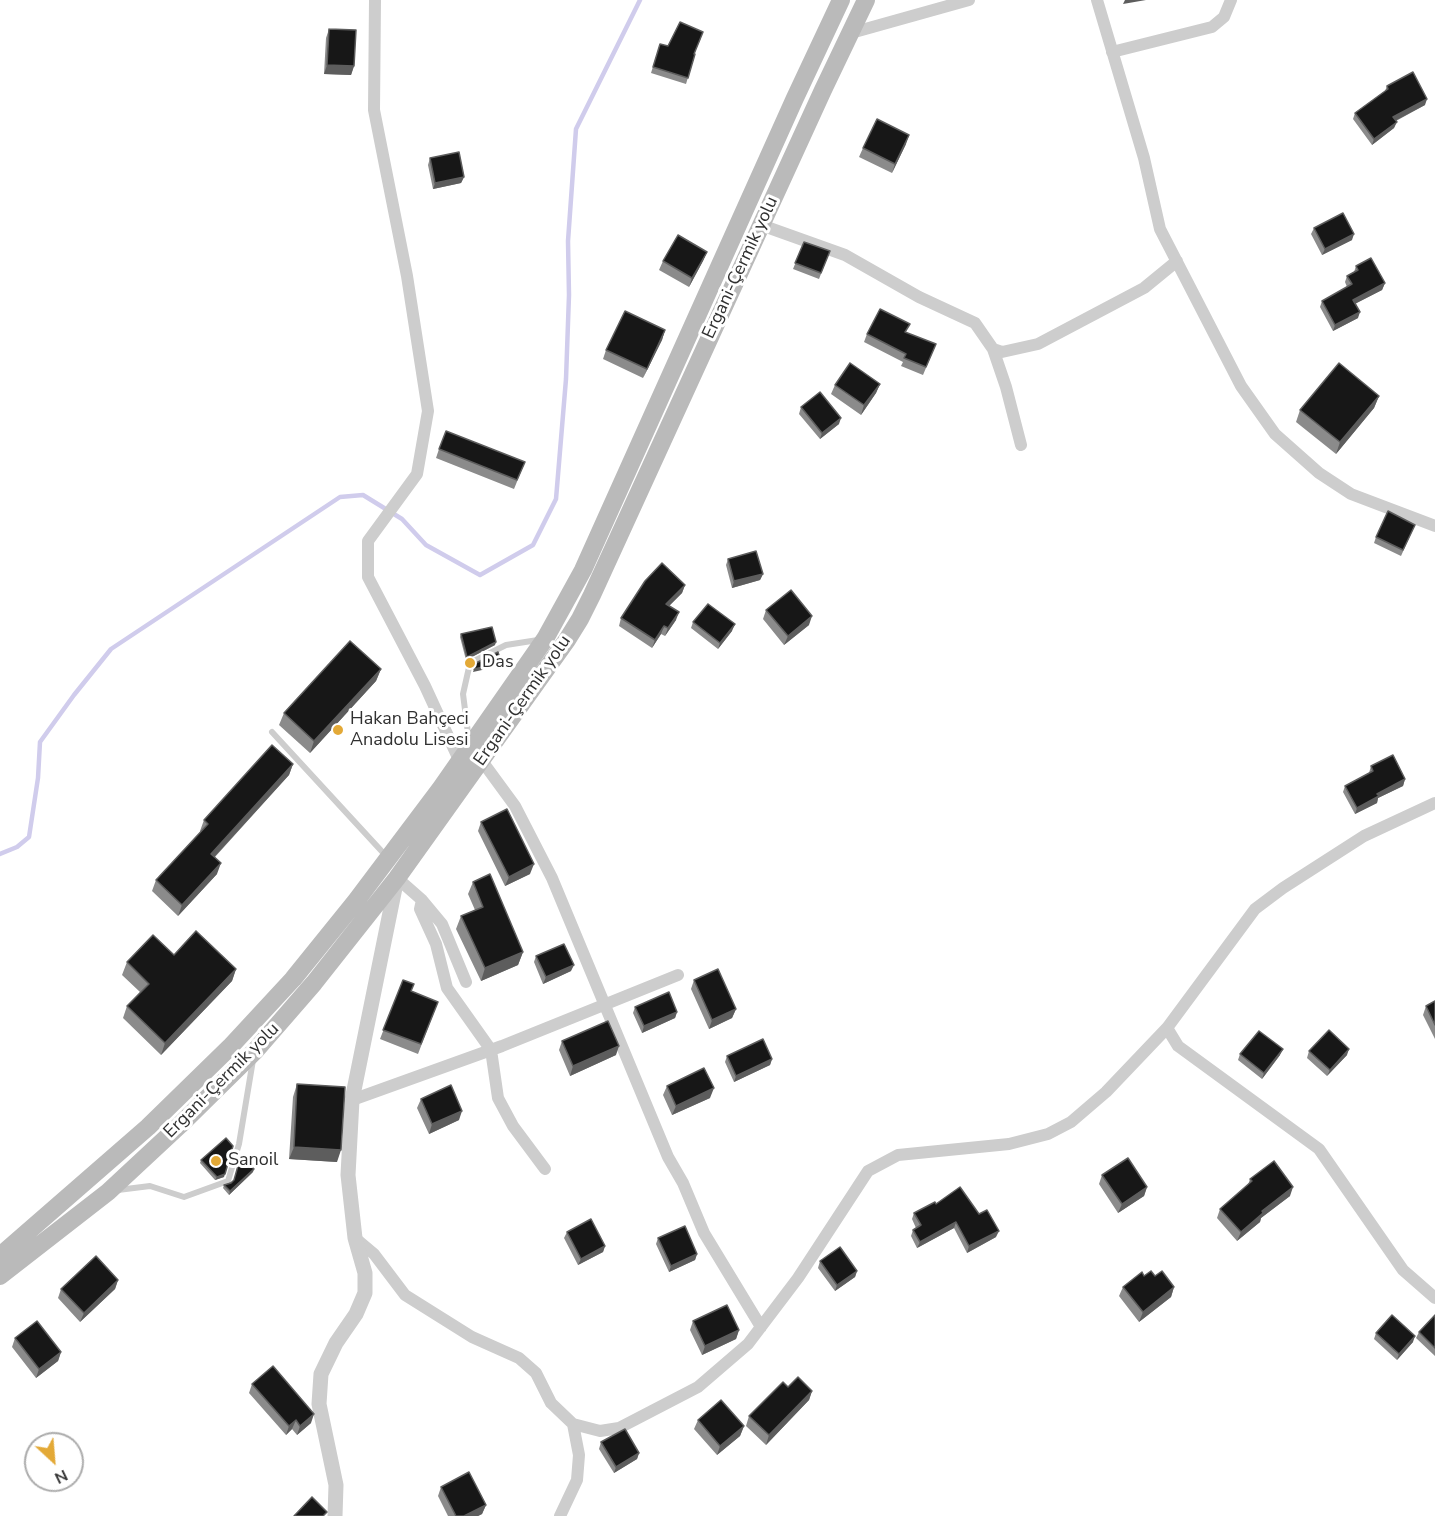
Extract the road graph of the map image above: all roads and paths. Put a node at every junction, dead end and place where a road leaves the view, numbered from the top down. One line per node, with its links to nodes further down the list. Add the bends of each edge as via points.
1 (375, 0): 16 (street, via 374,110 407,276 428,411 417,474 368,541 368,577 425,686)
2 (842, 0): 14 (main road, Ergani-Çermik yolu, via 583,570)
3 (867, 0): 7 (main road, Ergani-Çermik yolu)
4 (969, 0): 7 (street)
5 (1097, 0): 8 (street)
6 (1231, 0): 8 (street, via 1224,17 1212,27)
7 (851, 33): 9 (main road, Ergani-Çermik yolu)
8 (1112, 52): 10 (street, via 1160,228)
9 (761, 225): 11 (street, via 845,255 975,323); 16 (main road, Ergani-Çermik yolu, via 580,619)
10 (1177, 261): 11 (street, via 1144,288 1038,344 1002,352); 13 (street, via 1241,386 1275,434 1319,473 1352,494)
11 (993, 350): 12 (street)
12 (1021, 445)
13 (1435, 526)
14 (545, 639): 16 (main road, Ergani-Çermik yolu); 16 (lane, via 506,645 470,663 463,694)
15 (272, 732): 18 (lane)
16 (470, 757): 18 (main road, Ergani-Çermik yolu); 19 (main road, Ergani-Çermik yolu); 23 (street, via 515,806 552,878)
17 (1435, 802): 24 (street, via 1364,836 1255,909)
18 (388, 858): 31 (main road, Ergani-Çermik yolu, via 294,980 230,1047 148,1127)
19 (397, 878): 20 (street); 26 (main road, Ergani-Çermik yolu); 27 (street)
20 (422, 900): 22 (street, via 442,924); 25 (street, via 420,909 436,944 447,988)
21 (678, 975): 23 (street)
22 (466, 982)
23 (605, 1004): 25 (street); 34 (street, via 704,1233)
24 (1167, 1028): 33 (street, via 1178,1046 1319,1149 1404,1270); 34 (street, via 1097,1100 1071,1122 1048,1134 1009,1144 898,1155 868,1171)
25 (491, 1050): 27 (street); 28 (street, via 498,1098)
26 (255, 1052): 29 (main road, Ergani-Çermik yolu); 29 (lane, via 239,1144 228,1181 184,1197 150,1186)
27 (352, 1100): 30 (street, via 348,1175)
28 (545, 1169)
29 (108, 1192): 32 (main road, Ergani-Çermik yolu)
30 (356, 1238): 35 (street, via 375,1254 405,1295 471,1337 519,1358 536,1373 551,1402); 36 (street, via 365,1273 365,1293 321,1374 320,1404 336,1485)
31 (0, 1256)
32 (0, 1276)
33 (1435, 1298)
34 (761, 1327): 35 (street, via 748,1344 698,1387 619,1428 600,1431)
35 (573, 1424): 37 (street, via 579,1455 577,1480)
36 (335, 1516)
37 (560, 1516)

